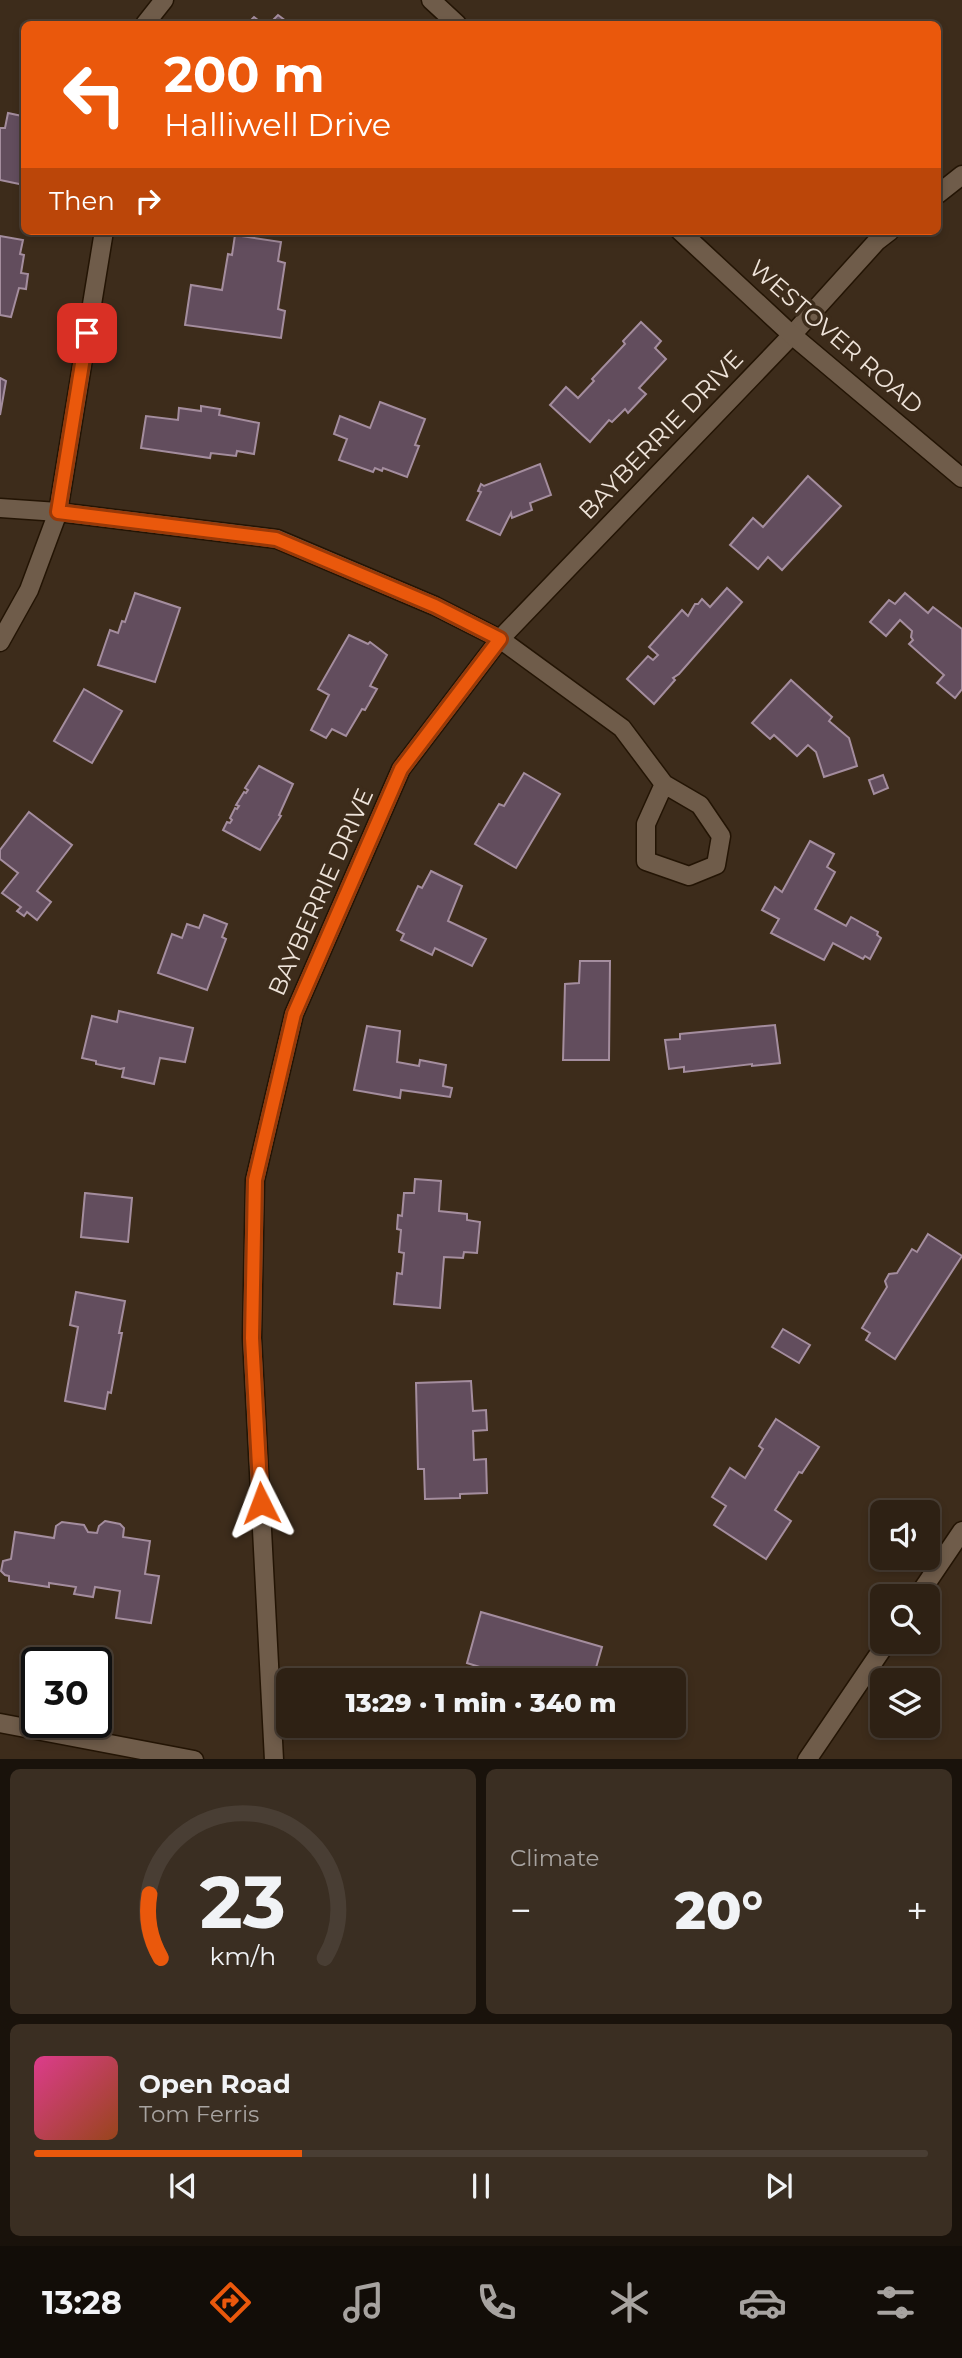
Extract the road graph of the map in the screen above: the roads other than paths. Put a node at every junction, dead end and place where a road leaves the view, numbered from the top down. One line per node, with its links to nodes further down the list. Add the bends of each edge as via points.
1 (164, 0): 3 (street)
2 (431, 0): 4 (street)
3 (147, 21)
4 (454, 21)
5 (962, 175): 6 (street)
6 (941, 192)
7 (103, 235): 13 (street)
8 (684, 235): 10 (street, WESTOVER ROAD)
9 (885, 235): 10 (street, BAYBERRIE DRIVE)
10 (792, 335): 11 (street, WESTOVER ROAD); 14 (street, BAYBERRIE DRIVE)
11 (962, 478)
12 (0, 508): 13 (street)
13 (58, 512): 14 (street, via 276,539 435,606); 15 (street, via 29,590)
14 (500, 639): 16 (street, via 622,728); 22 (street, BAYBERRIE DRIVE, via 401,769 294,1014 255,1180 252,1338)
15 (0, 642)
16 (664, 783): 16 (street, via 700,805 721,836 716,865 689,876 646,861 646,824)
17 (962, 1531): 18 (street)
18 (926, 1584)
19 (879, 1654): 23 (street)
20 (0, 1723): 21 (street)
21 (194, 1759)
22 (274, 1759)
23 (807, 1759)

